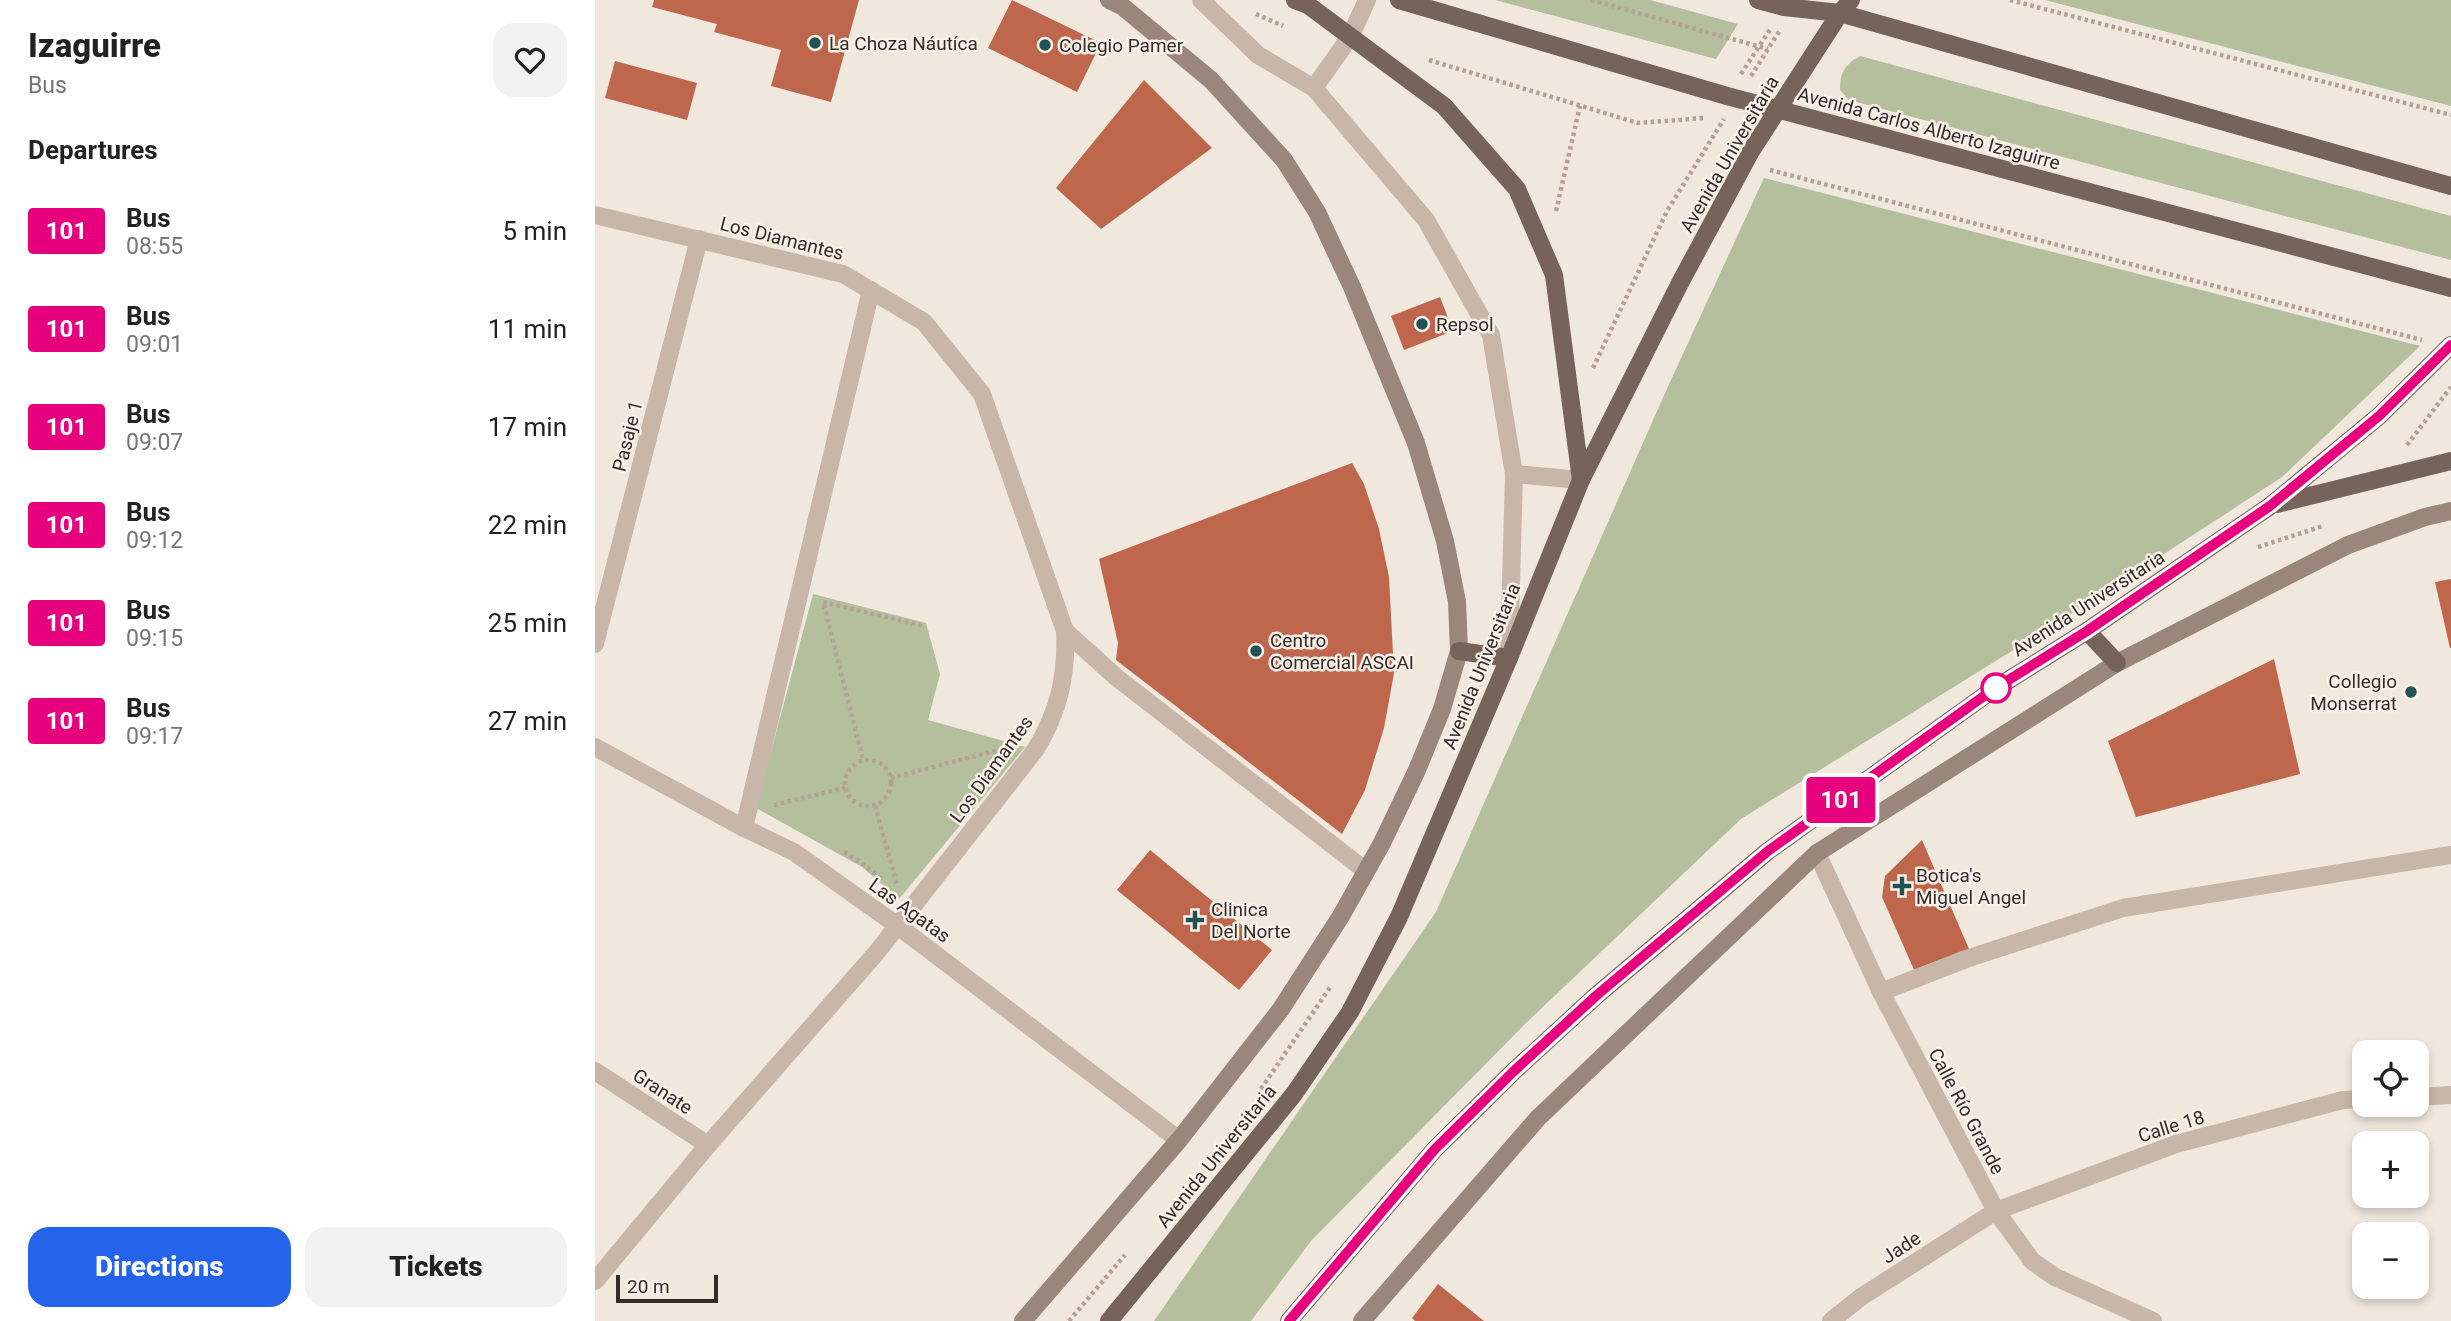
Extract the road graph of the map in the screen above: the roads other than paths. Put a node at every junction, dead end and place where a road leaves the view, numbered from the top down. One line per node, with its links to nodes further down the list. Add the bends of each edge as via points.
1 (1109, 0): 25 (street, Avenida Universitaria, via 1211,80 1284,160 1317,212 1416,443 1445,541 1455,590)
2 (1201, 0): 9 (street, via 1258,55)
3 (1295, 0): 8 (main road)
4 (1367, 0): 8 (street)
5 (1399, 0): 10 (main road, Avenida Carlos Alberto Izaguirre)
6 (1758, 0): 7 (main road, via 1784,7)
7 (1846, 6): 10 (main road, Avenida Universitaria); 11 (main road)
8 (1350, 37): 9 (street); 19 (main road, via 1444,106 1517,189 1554,275)
9 (1314, 88): 18 (street, via 1426,220 1491,335)
10 (1776, 109): 14 (main road, Avenida Carlos Alberto Izaguirre); 19 (main road, Avenida Universitaria, via 1680,283)
11 (2451, 186)
12 (595, 215): 13 (street, Los Diamantes)
13 (699, 239): 15 (street, Los Diamantes, via 843,274); 24 (street, Pasaje 1)
14 (2451, 288)
15 (871, 290): 22 (street, Los Diamantes, via 925,322 982,394); 29 (street)
16 (2451, 345): 20 (main road, Avenida Universitaria, via 2379,416)
17 (2451, 461): 20 (main road)
18 (1514, 474): 19 (street); 26 (street)
19 (1581, 480): 26 (main road, Avenida Universitaria)
20 (2270, 506): 23 (main road, Avenida Universitaria)
21 (2451, 511): 27 (street, via 2348,545)
22 (1065, 631): 32 (street, via 1115,677); 33 (street, Los Diamantes, via 1066,663 1052,722)
23 (2087, 631): 27 (main road); 45 (main road, Avenida Universitaria, via 1991,691 1768,851 1597,995 1435,1149)
24 (595, 644)
25 (1459, 651): 26 (main road); 32 (street, Avenida Universitaria, via 1417,770)
26 (1509, 658): 44 (main road, Avenida Universitaria, via 1399,917 1350,1012 1294,1094)
27 (2117, 663): 30 (street)
28 (595, 747): 29 (street, Las Agatas)
29 (744, 828): 33 (street, Las Agatas, via 794,852)
30 (1817, 853): 34 (street, Calle Río Grande); 46 (street, via 1538,1118)
31 (2451, 855): 34 (street, via 2123,908)
32 (1366, 872): 39 (street, Avenida Universitaria, via 1281,1009)
33 (898, 926): 39 (street, Las Agatas); 40 (street, Los Diamantes)
34 (1881, 992): 41 (street, Calle Río Grande)
35 (595, 1071): 40 (street, Granate)
36 (2451, 1096): 37 (street)
37 (2429, 1097)
38 (2352, 1100): 41 (street, Calle 18, via 2176,1144)
39 (1179, 1140): 43 (street, Avenida Universitaria)
40 (708, 1145): 42 (street, Los Diamantes)
41 (1996, 1211): 47 (street, Jade); 48 (street, Calle Río Grande, via 2032,1261 2055,1277)
42 (595, 1281)
43 (1023, 1321)
44 (1109, 1321)
45 (1289, 1321)
46 (1362, 1321)
47 (1831, 1321)
48 (2154, 1321)

